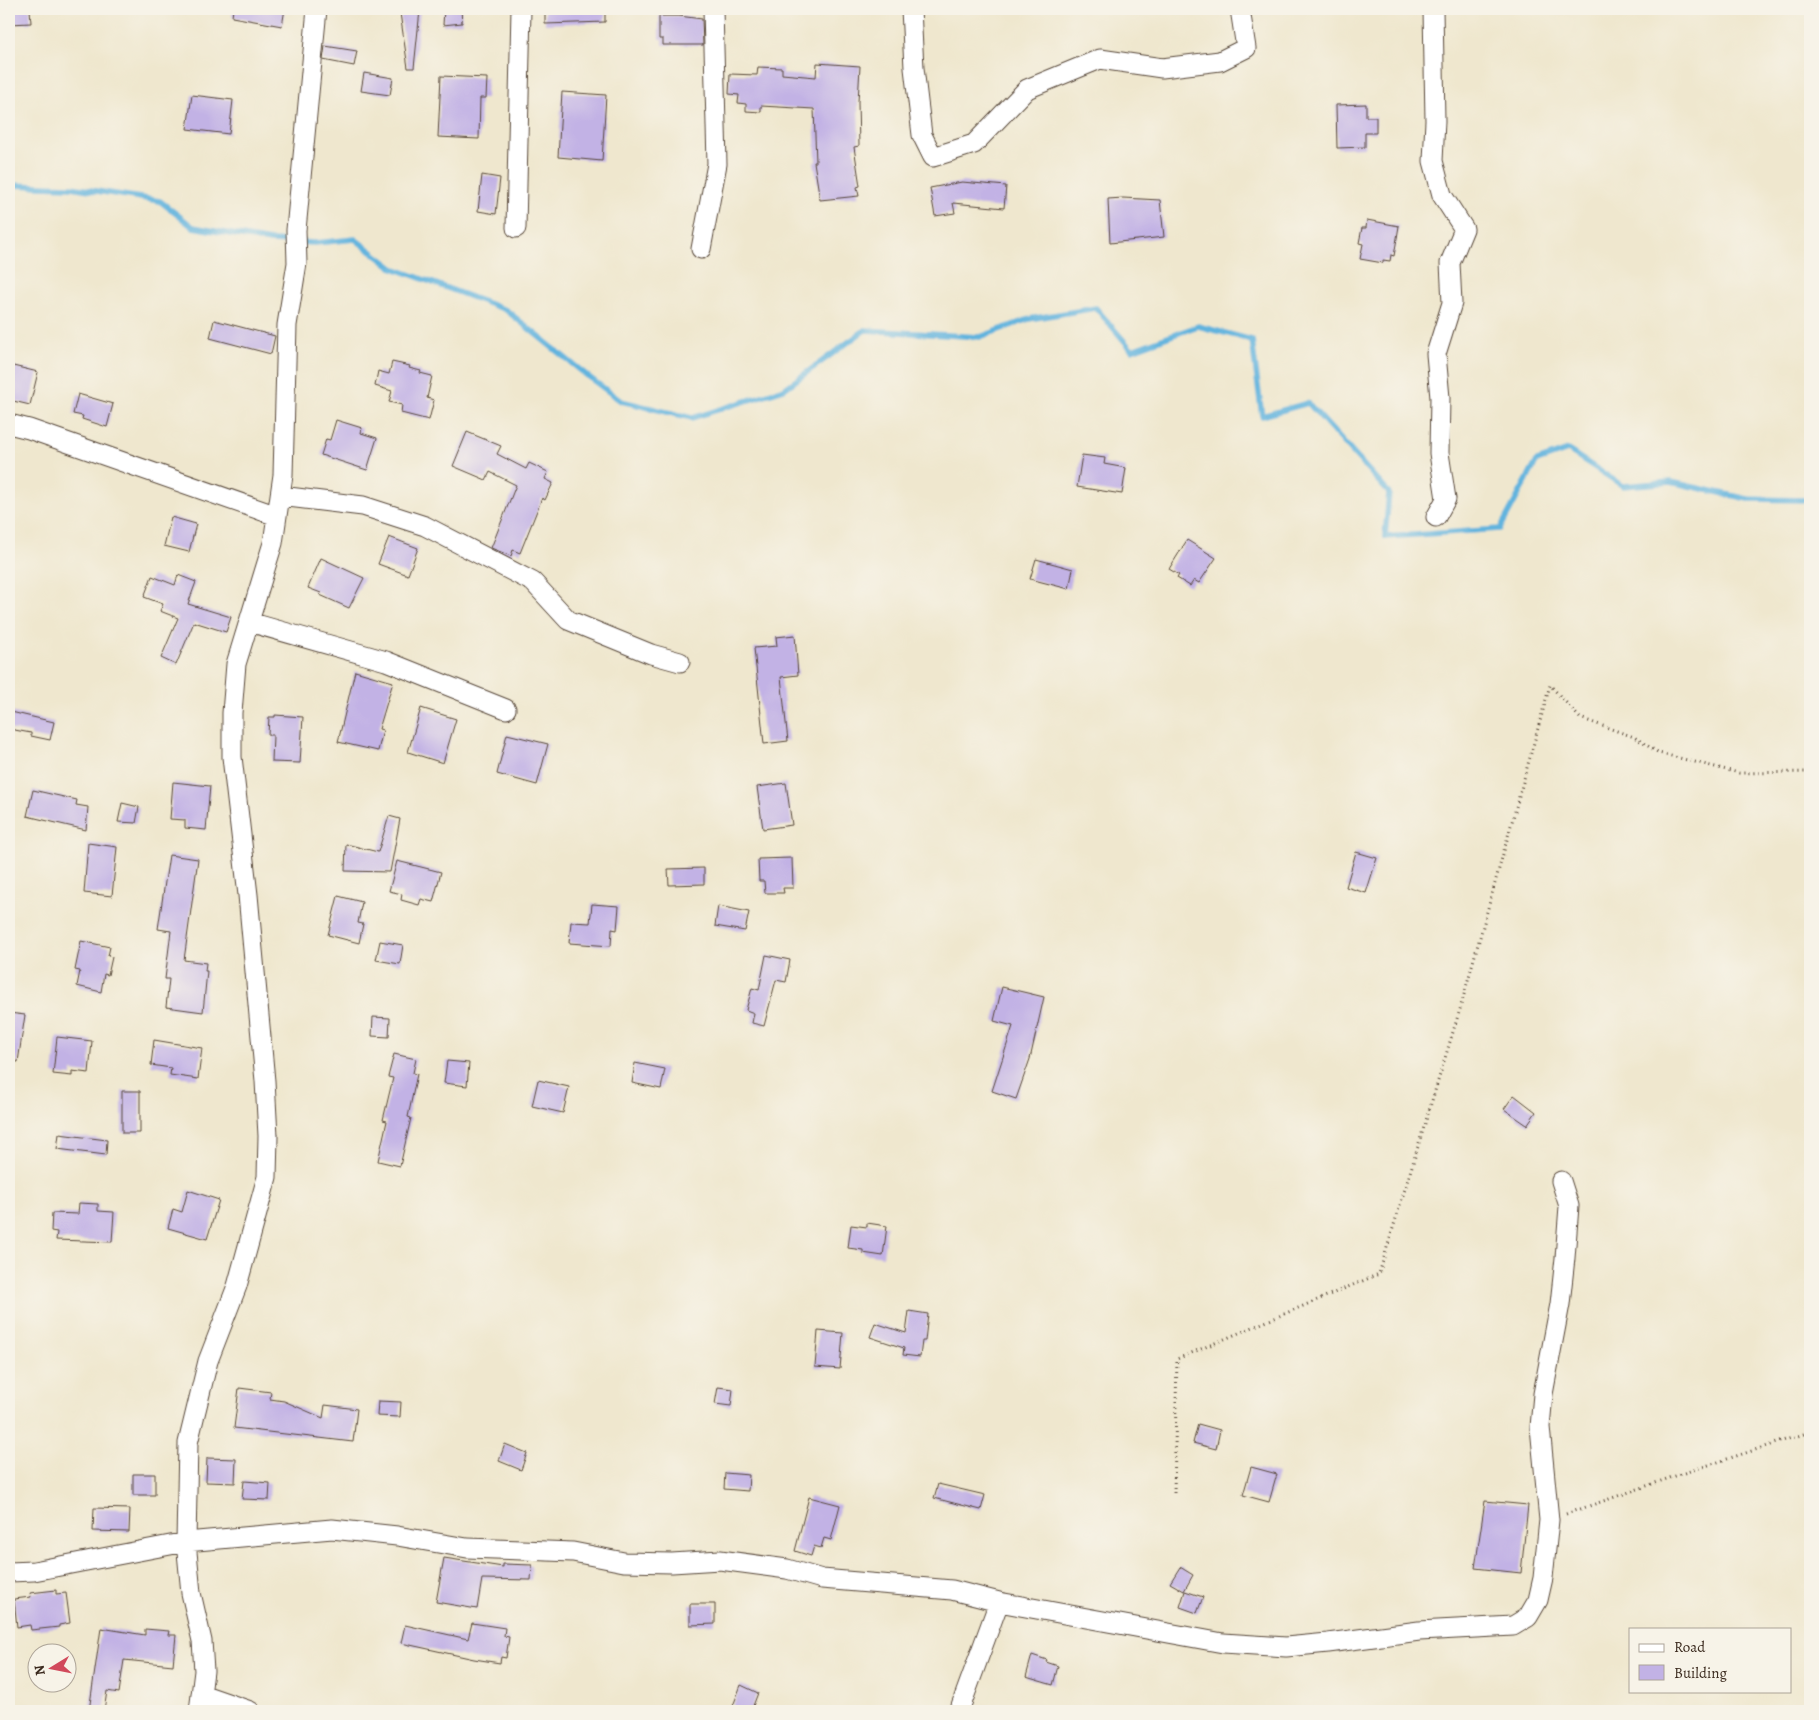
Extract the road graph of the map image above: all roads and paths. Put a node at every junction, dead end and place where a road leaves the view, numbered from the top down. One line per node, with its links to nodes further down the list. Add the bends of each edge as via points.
1 (317, 9): 10 (street, via 296,230 297,263 287,325 284,475)
2 (521, 9): 7 (street)
3 (713, 9): 8 (street, via 717,164)
4 (911, 9): 5 (street, via 922,135 933,157 974,144 1027,89 1100,59 1162,68 1220,61 1246,48)
5 (1240, 9)
6 (1433, 9): 12 (street, via 1433,161 1442,195 1464,229 1450,263 1452,303 1436,354 1440,398 1439,453 1446,499)
7 (516, 228)
8 (701, 249)
9 (9, 424): 11 (street)
10 (280, 496): 11 (street); 14 (street, via 363,506 425,526 533,582 568,620 651,654)
11 (277, 516): 13 (street, via 274,543)
12 (1436, 516)
13 (249, 622): 15 (street, via 386,661); 21 (street, via 236,664 232,757 265,1081 267,1177 237,1286 208,1361 188,1443)
14 (680, 662)
15 (506, 708)
16 (1810, 772): 19 (path, via 1739,773 1659,754 1634,737 1580,718 1550,685 1460,1008 1379,1274 1177,1359)
17 (1561, 1181): 20 (street, via 1569,1206 1566,1258 1540,1427)
18 (1810, 1432): 20 (path)
19 (1174, 1493)
20 (1549, 1520): 23 (street, via 1538,1600 1528,1616 1513,1626 1419,1631 1286,1647 1223,1643)
21 (186, 1542): 22 (street); 23 (street, via 332,1530 396,1536 467,1548 572,1552 624,1562 720,1560 787,1569 822,1578 952,1590); 24 (street, via 191,1593 202,1641 204,1671)
22 (9, 1572)
23 (999, 1602): 26 (street)
24 (200, 1703): 25 (street)
25 (250, 1711)
26 (959, 1711)

